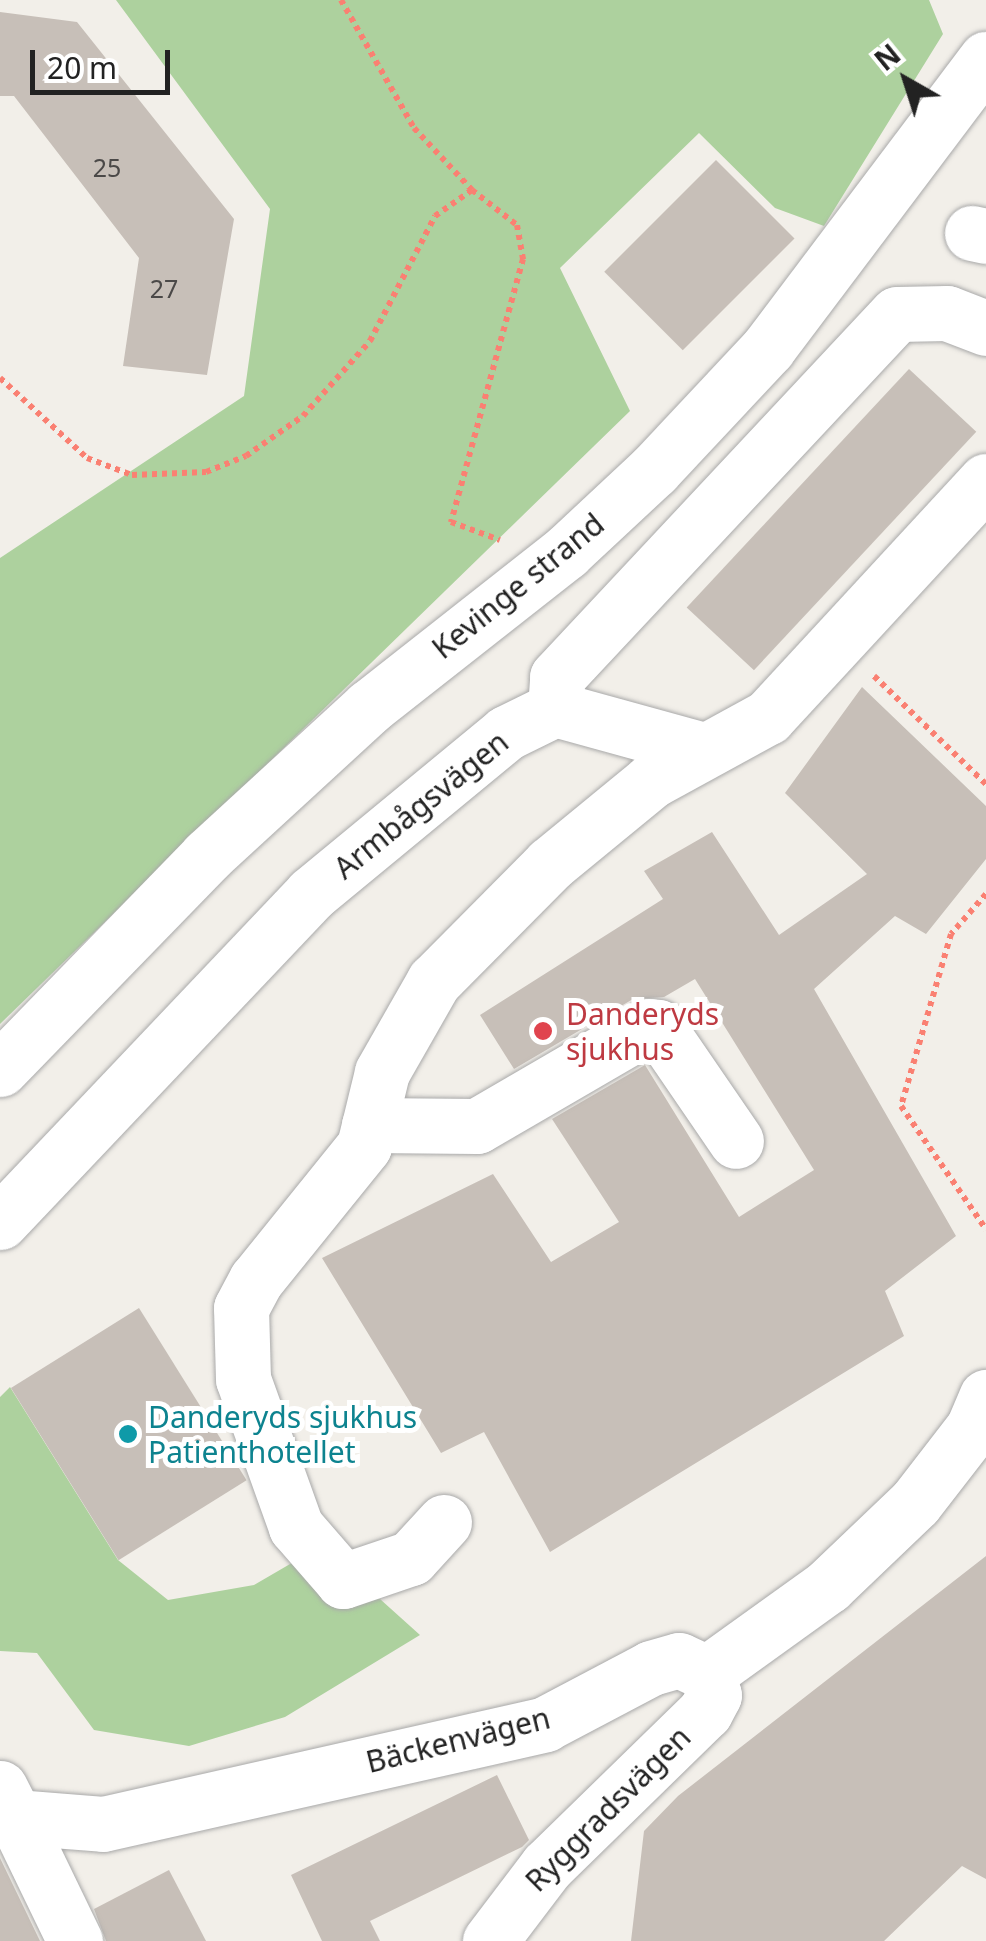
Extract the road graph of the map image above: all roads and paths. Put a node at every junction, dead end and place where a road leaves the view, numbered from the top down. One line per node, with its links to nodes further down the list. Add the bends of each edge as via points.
1 (341, 0): 3 (path, via 414,128)
2 (986, 59): 7 (street, Kevinge strand, via 768,348)
3 (472, 190): 5 (path, via 435,216 370,340 303,416 246,456 206,472 132,475 87,458); 7 (path, via 517,225 523,259 451,522 509,544)
4 (986, 328): 9 (street, via 947,313 897,314 557,676)
5 (0, 378)
6 (986, 481): 8 (street)
7 (566, 552): 13 (street, Kevinge strand, via 368,707 207,856)
8 (837, 641): 10 (street, via 768,716); 11 (path)
9 (555, 709): 10 (street); 16 (street, Armbågsvägen, via 506,733 311,894)
10 (704, 750): 14 (street, via 651,781 550,864 434,981 382,1072)
11 (986, 784)
12 (986, 894): 17 (path, via 951,934 901,1106)
13 (0, 1069)
14 (369, 1126): 15 (street, via 477,1126 648,1026 658,1027); 19 (street, via 364,1146 241,1308 243,1379 296,1527 343,1581 411,1558)
15 (736, 1141)
16 (0, 1222)
17 (986, 1229)
18 (986, 1397): 20 (street, via 973,1428 915,1503 828,1586)
19 (444, 1522)
20 (707, 1673): 21 (street, Bäckenvägen, via 679,1660 544,1724 103,1824); 23 (street, Ryggradsvägen, via 714,1695 705,1712 547,1866)
21 (8, 1802): 22 (street)
22 (76, 1941)
23 (490, 1941)

